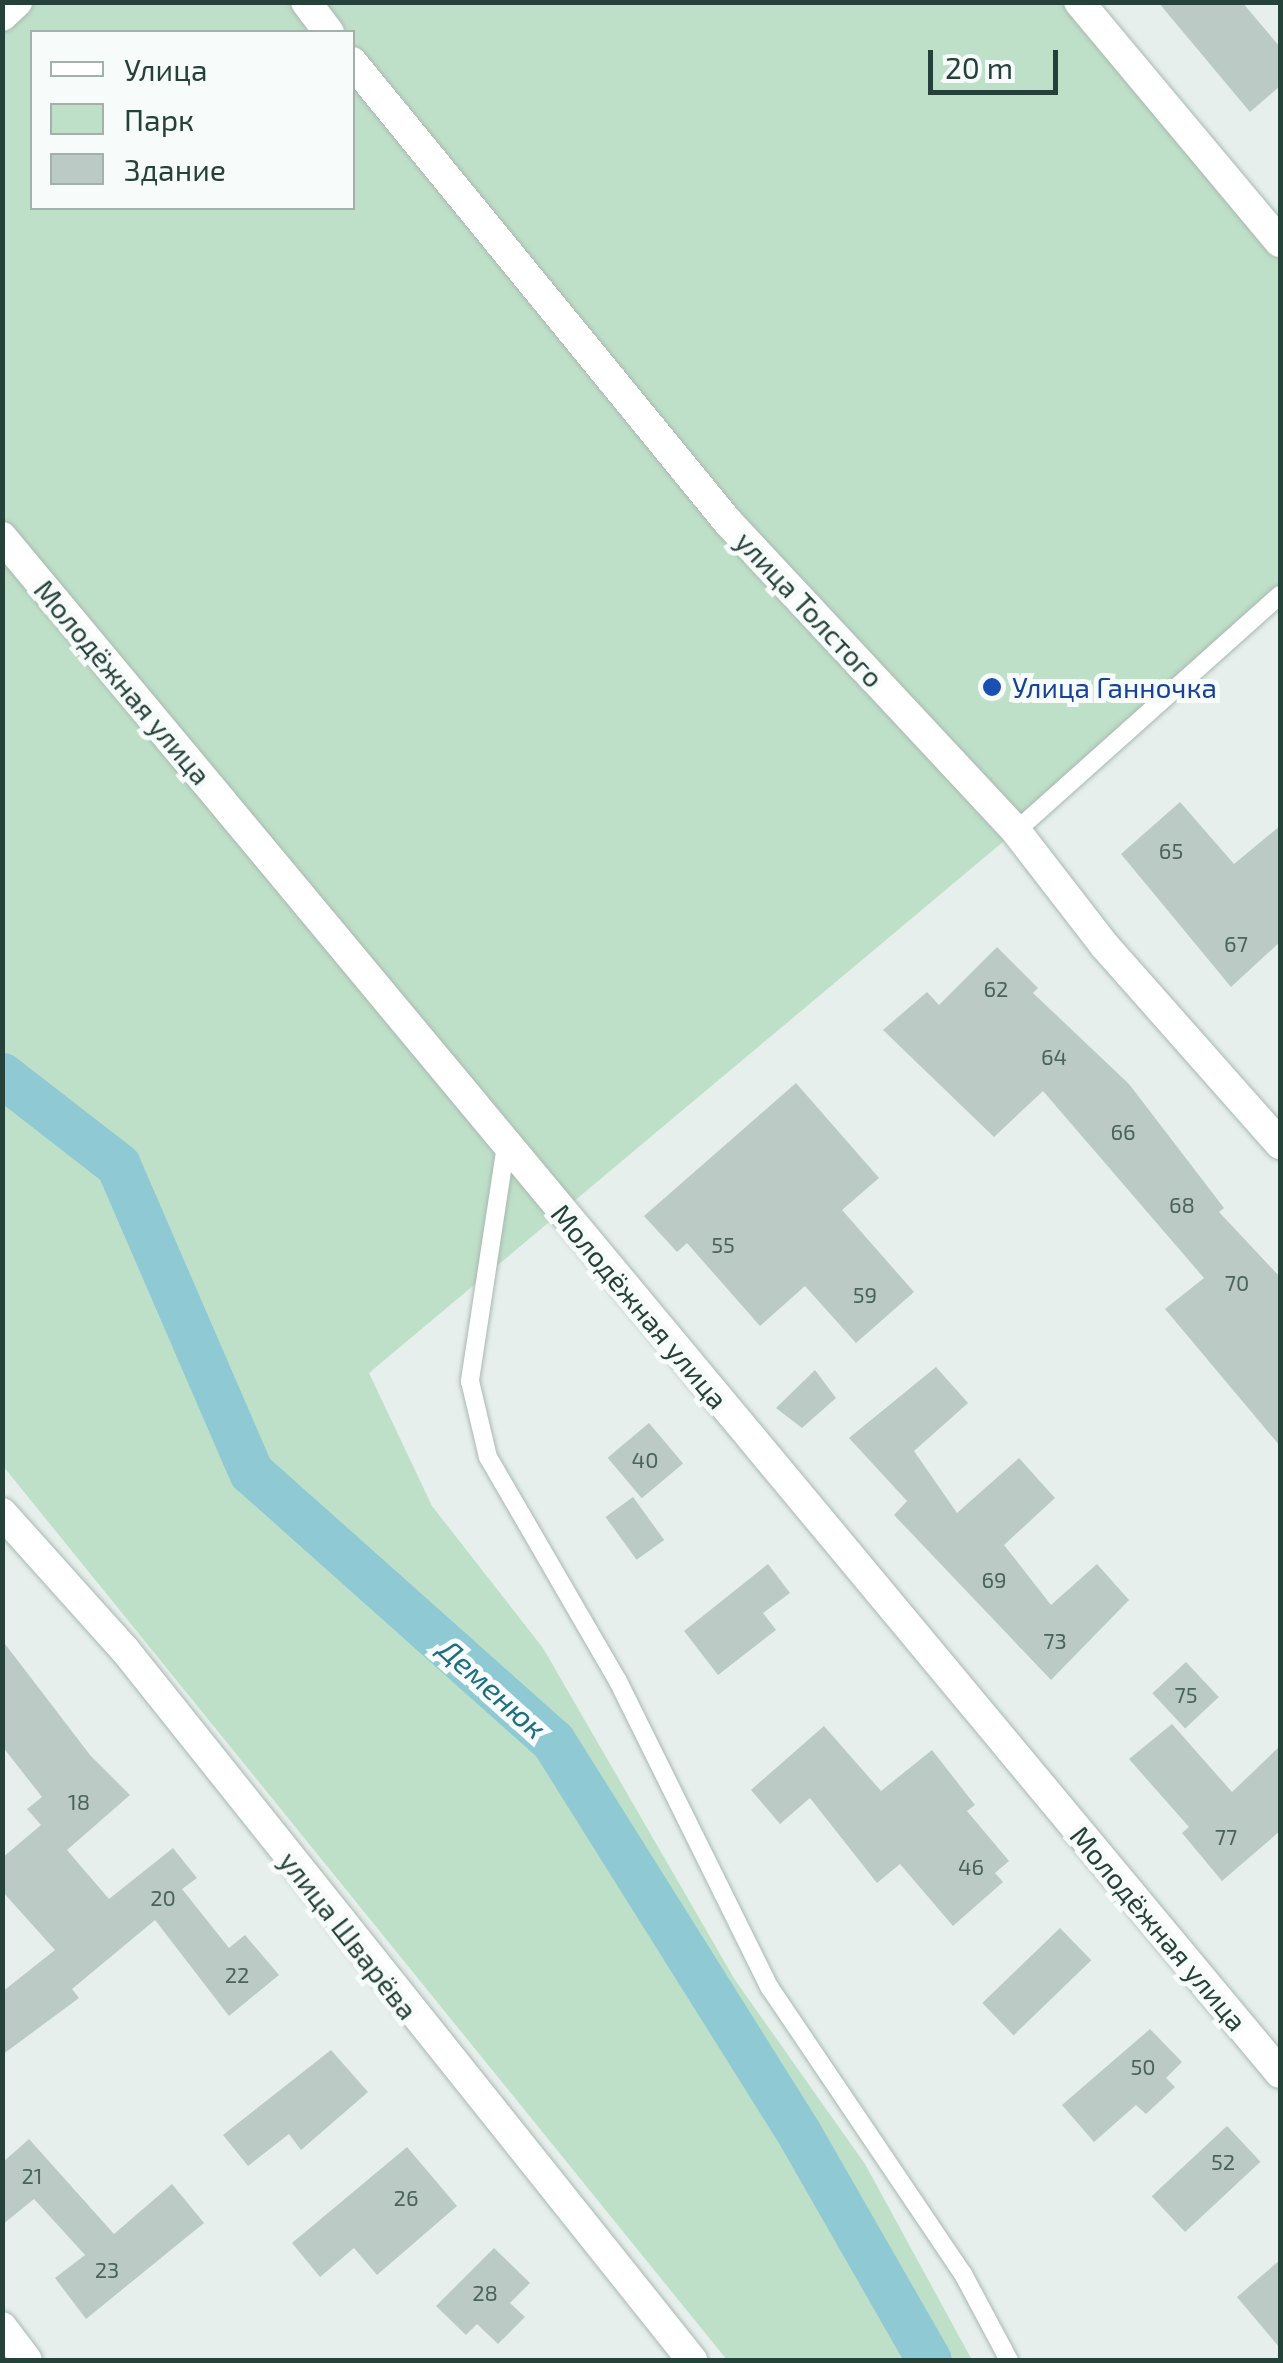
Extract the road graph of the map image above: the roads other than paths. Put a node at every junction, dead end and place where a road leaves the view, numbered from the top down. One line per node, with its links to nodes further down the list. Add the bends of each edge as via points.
1 (17, 2): 4 (street)
2 (306, 2): 5 (street)
3 (1079, 2): 7 (street)
4 (2, 16)
5 (327, 30)
6 (355, 66): 10 (street, улица Толстого, via 728,522)
7 (1280, 242)
8 (2, 537): 12 (street, Молодёжная улица)
9 (1280, 595): 10 (lane)
10 (1016, 830): 11 (street, улица Толстого, via 1104,945)
11 (1280, 1144)
12 (506, 1145): 14 (street, Молодёжная улица); 18 (lane, via 470,1381 488,1457 618,1681 770,1988 964,2274)
13 (2, 1512): 17 (street, улица Шварёва, via 125,1650)
14 (1280, 2072)
15 (2, 2327): 16 (street)
16 (27, 2360)
17 (692, 2360)
18 (1009, 2360)

